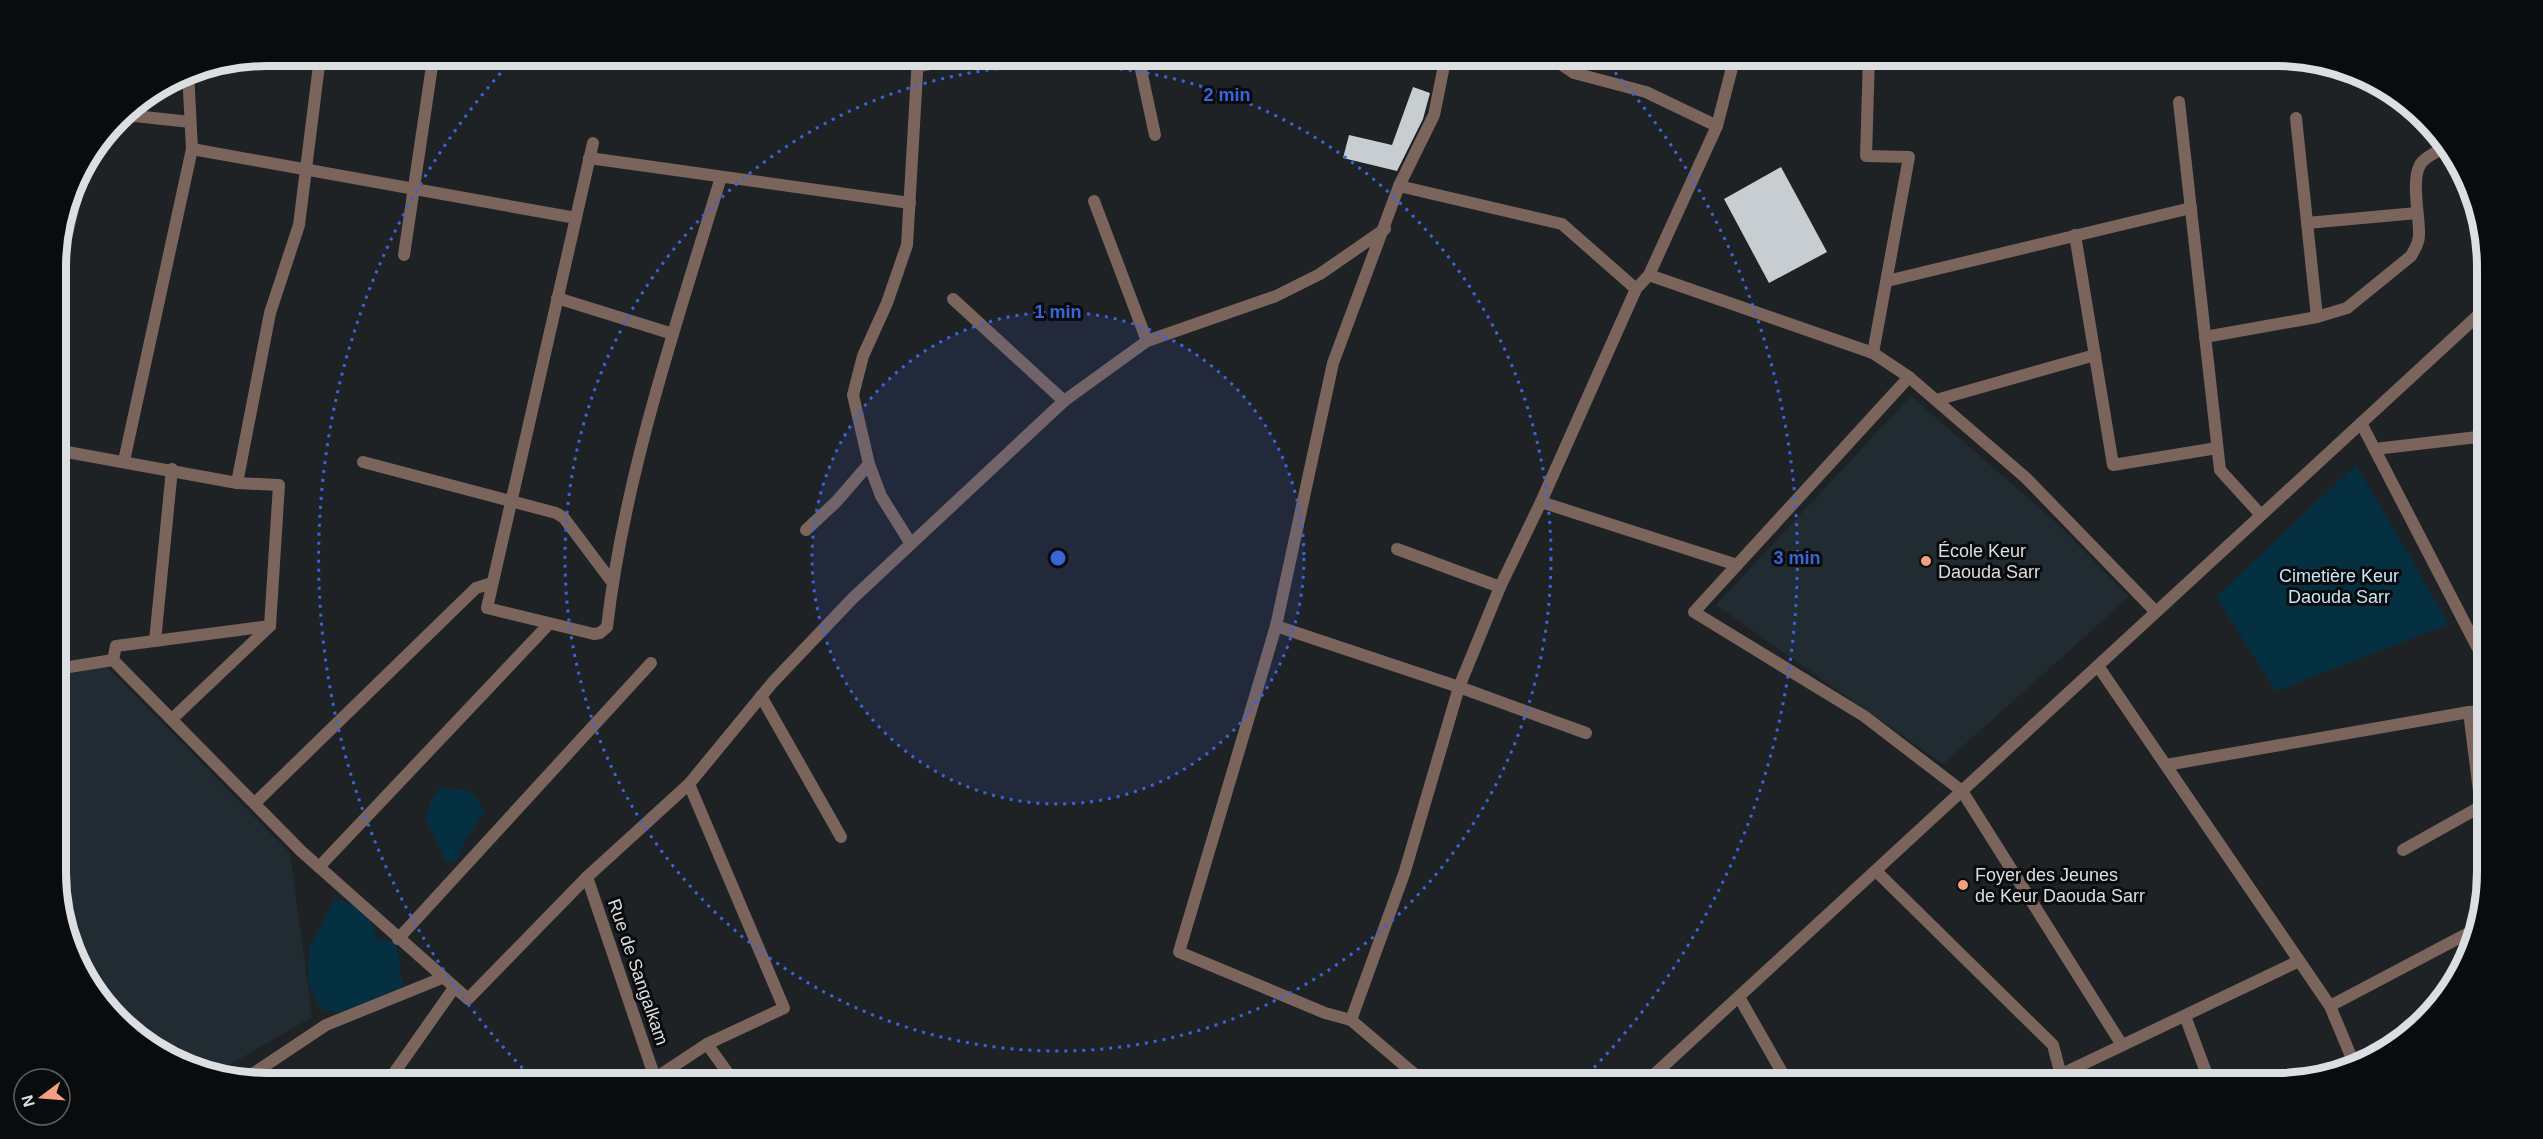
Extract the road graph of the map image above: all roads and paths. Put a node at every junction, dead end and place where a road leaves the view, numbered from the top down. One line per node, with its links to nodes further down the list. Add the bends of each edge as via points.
1 (319, 66): 20 (street)
2 (432, 66): 23 (street)
3 (918, 66): 25 (street)
4 (1140, 66): 15 (street)
5 (1444, 66): 22 (street, via 1434,115)
6 (1564, 66): 14 (street, via 1574,73 1646,92)
7 (1732, 66): 14 (street)
8 (1869, 66): 34 (street, via 1866,156 1910,157)
9 (188, 82): 13 (street)
10 (2179, 102): 26 (street)
11 (135, 116): 13 (street)
12 (2296, 118): 29 (street)
13 (190, 122): 17 (street)
14 (1717, 126): 33 (street)
15 (1155, 135)
16 (593, 142): 19 (street)
17 (192, 149): 20 (street); 53 (street)
18 (2439, 151): 27 (street, via 2418,167)
19 (590, 158): 21 (street); 28 (street)
20 (306, 170): 23 (street); 57 (street, via 299,225 270,313)
21 (721, 177): 25 (street); 40 (street)
22 (1399, 186): 30 (street); 35 (street, via 1562,224)
23 (414, 189): 28 (street); 32 (street)
24 (1094, 201): 42 (street)
25 (910, 203): 55 (street, via 907,245 863,356 853,395)
26 (2191, 208): 31 (street); 41 (street)
27 (2417, 213): 29 (street); 39 (street, via 2420,234 2411,256 2347,308)
28 (576, 218): 36 (street)
29 (2307, 223): 39 (street)
30 (1385, 229): 42 (street, via 1320,274 1276,296); 71 (street, via 1333,363)
31 (2075, 235): 34 (street); 44 (street)
32 (404, 255)
33 (1649, 275): 35 (street); 43 (street)
34 (1887, 281): 43 (street)
35 (1635, 289): 59 (street)
36 (557, 298): 40 (street); 58 (street)
37 (954, 299): 47 (street)
38 (2477, 316): 48 (street)
39 (2317, 317): 41 (street)
40 (673, 334): 65 (street, via 648,418)
41 (2205, 338): 50 (street)
42 (1147, 341): 47 (street)
43 (1873, 353): 45 (street)
44 (2095, 355): 46 (street); 50 (street, via 2114,465)
45 (1909, 376): 46 (street); 64 (street)
46 (1936, 400): 68 (street, via 2026,478)
47 (1064, 401): 62 (street)
48 (2361, 423): 51 (street); 60 (street)
49 (2477, 437): 51 (street)
50 (2217, 448): 60 (street, via 2220,470)
51 (2375, 449): 73 (street)
52 (66, 452): 53 (street)
53 (124, 461): 56 (street)
54 (363, 462): 58 (street)
55 (869, 464): 61 (street); 62 (street, via 881,496)
56 (172, 469): 57 (street); 72 (street)
57 (237, 483): 70 (street, via 279,485)
58 (511, 502): 65 (street, via 561,516); 66 (street)
59 (1540, 502): 64 (street); 67 (street)
60 (2261, 515): 68 (street)
61 (806, 530)
62 (911, 544): 79 (street, via 852,599)
63 (1397, 549): 67 (street)
64 (1737, 565): 87 (street, via 1694,612 1864,716)
65 (612, 582): 69 (street, via 607,627 600,633)
66 (492, 583): 69 (street, via 487,608); 88 (street, via 476,588)
67 (1500, 587): 78 (street)
68 (2156, 612): 76 (street)
69 (549, 624): 92 (street)
70 (270, 626): 72 (street); 82 (street)
71 (1276, 626): 78 (street); 103 (street, via 1179,952 1325,1013)
72 (155, 641): 74 (street, via 116,646)
73 (2477, 647)
74 (113, 660): 77 (street); 82 (street)
75 (651, 663): 96 (street)
76 (2098, 666): 85 (street); 87 (street)
77 (66, 668)
78 (1460, 687): 83 (street); 103 (street, via 1404,871)
79 (761, 696): 86 (street); 90 (street)
80 (2469, 712): 81 (street); 84 (street); 85 (street)
81 (2477, 712)
82 (172, 719): 88 (street)
83 (1586, 734)
84 (2477, 762)
85 (2166, 765): 97 (street)
86 (689, 784): 94 (street); 104 (street, via 784,1008)
87 (1962, 791): 93 (street); 105 (street)
88 (255, 803): 92 (street)
89 (2477, 809): 91 (street)
90 (841, 837)
91 (2403, 850)
92 (319, 867): 96 (street)
93 (1876, 870): 100 (street); 115 (street, via 2053,1045)
94 (587, 877): 99 (street, via 468,999); 109 (street, Rue de Sangalkam)
95 (2467, 934): 101 (street)
96 (398, 939): 98 (street)
97 (2299, 961): 101 (street); 102 (street)
98 (442, 978): 99 (street); 107 (street, via 326,1025)
99 (454, 988): 108 (street)
100 (1738, 997): 113 (street); 114 (street)
101 (2330, 1006): 106 (street)
102 (2185, 1016): 105 (street); 117 (street)
103 (1351, 1020): 112 (street)
104 (707, 1044): 110 (street); 111 (street)
105 (2122, 1045): 116 (street)
106 (2351, 1057)
107 (254, 1073)
108 (394, 1073)
109 (649, 1073)
110 (664, 1073)
111 (728, 1073)
112 (1413, 1073)
113 (1656, 1073)
114 (1782, 1073)
115 (2060, 1073)
116 (2073, 1073)
117 (2206, 1073)

